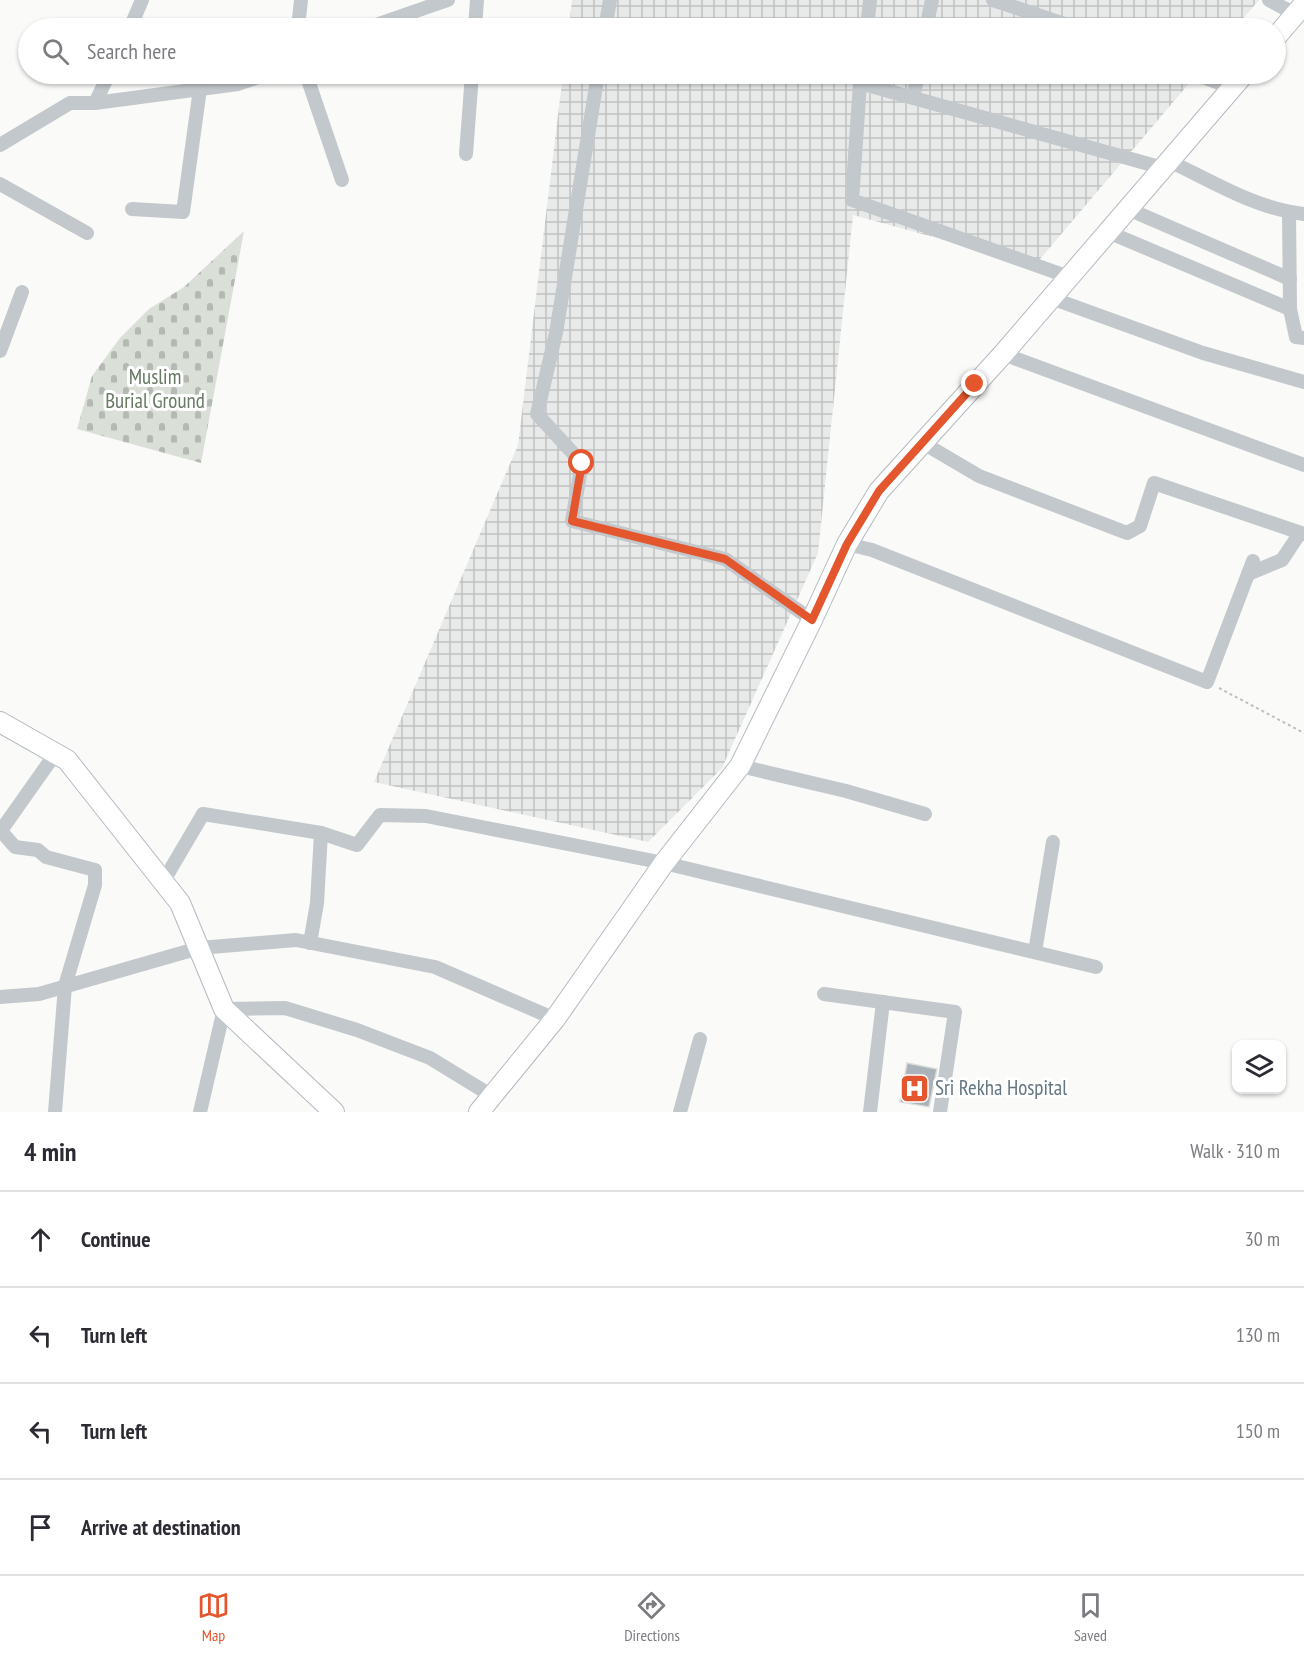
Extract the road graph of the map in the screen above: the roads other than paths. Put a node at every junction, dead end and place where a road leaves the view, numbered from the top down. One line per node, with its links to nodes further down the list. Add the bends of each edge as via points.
1 (142, 0): 11 (street)
2 (301, 0): 12 (street)
3 (448, 0): 13 (street)
4 (477, 0): 14 (street)
5 (610, 0): 15 (street)
6 (870, 0): 16 (street)
7 (932, 0): 17 (street)
8 (993, 0): 18 (street)
9 (1269, 0): 10 (street)
10 (1300, 9): 19 (main road)
11 (134, 18)
12 (299, 18)
13 (396, 18)
14 (476, 18)
15 (607, 18)
16 (868, 18)
17 (928, 18)
18 (1046, 18)
19 (1286, 25)
20 (104, 84): 31 (street)
21 (238, 84): 29 (street)
22 (309, 84): 35 (street)
23 (471, 84): 33 (street)
24 (596, 84): 56 (street, via 556,333 537,414 582,463 572,521 725,559)
25 (861, 84): 43 (street, via 852,200)
26 (877, 84): 30 (street)
27 (916, 84): 30 (street)
28 (1235, 84): 34 (main road)
29 (201, 89): 31 (street); 37 (street, via 183,212)
30 (913, 98): 34 (street)
31 (95, 103): 32 (street, via 70,103)
32 (0, 145)
33 (466, 154)
34 (1166, 164): 38 (main road); 39 (street)
35 (342, 180)
36 (0, 184): 42 (street)
37 (132, 209)
38 (1128, 209): 41 (main road); 44 (street)
39 (1289, 212): 40 (street); 44 (street)
40 (1304, 214)
41 (1108, 232): 43 (main road); 47 (street)
42 (87, 233)
43 (1069, 277): 46 (main road)
44 (1290, 279): 47 (street)
45 (22, 292): 49 (street)
46 (1052, 298): 50 (main road); 51 (street, via 1203,353)
47 (1290, 309): 48 (street, via 1296,337)
48 (1304, 338)
49 (0, 351)
50 (1003, 354): 52 (main road); 53 (street)
51 (1304, 382)
52 (922, 443): 54 (street, via 979,476 1127,533 1140,526 1154,483); 55 (main road, via 879,491)
53 (1304, 465)
54 (1302, 534): 55 (street, via 1282,560 1250,568 1207,682 872,550)
55 (847, 544): 56 (main road)
56 (812, 620): 59 (main road)
57 (0, 722): 58 (main road)
58 (55, 754): 61 (street); 65 (main road, via 67,760)
59 (740, 766): 60 (street, via 846,790); 64 (main road)
60 (925, 814)
61 (1, 832): 70 (street, via 15,847 38,850 46,857 95,870 95,885)
62 (321, 833): 64 (street, via 357,845 380,815 426,816); 65 (street, via 203,814); 66 (street)
63 (1053, 842): 68 (street)
64 (664, 863): 68 (street); 75 (main road)
65 (163, 882): 67 (main road, via 180,903)
66 (310, 943): 67 (street, via 296,940); 75 (street, via 435,967)
67 (199, 948): 70 (street); 74 (main road)
68 (1035, 952): 69 (street)
69 (1096, 967)
70 (65, 986): 72 (street, via 39,994); 78 (street)
71 (824, 994): 73 (street)
72 (0, 997)
73 (883, 1002): 83 (street); 84 (street, via 955,1012)
74 (224, 1009): 77 (street, via 285,1008 357,1030 430,1059); 79 (street); 80 (main road)
75 (555, 1019): 77 (main road)
76 (700, 1039): 82 (street)
77 (492, 1096): 81 (main road)
78 (56, 1112)
79 (200, 1112)
80 (334, 1112)
81 (479, 1112)
82 (680, 1112)
83 (870, 1112)
84 (940, 1112)

